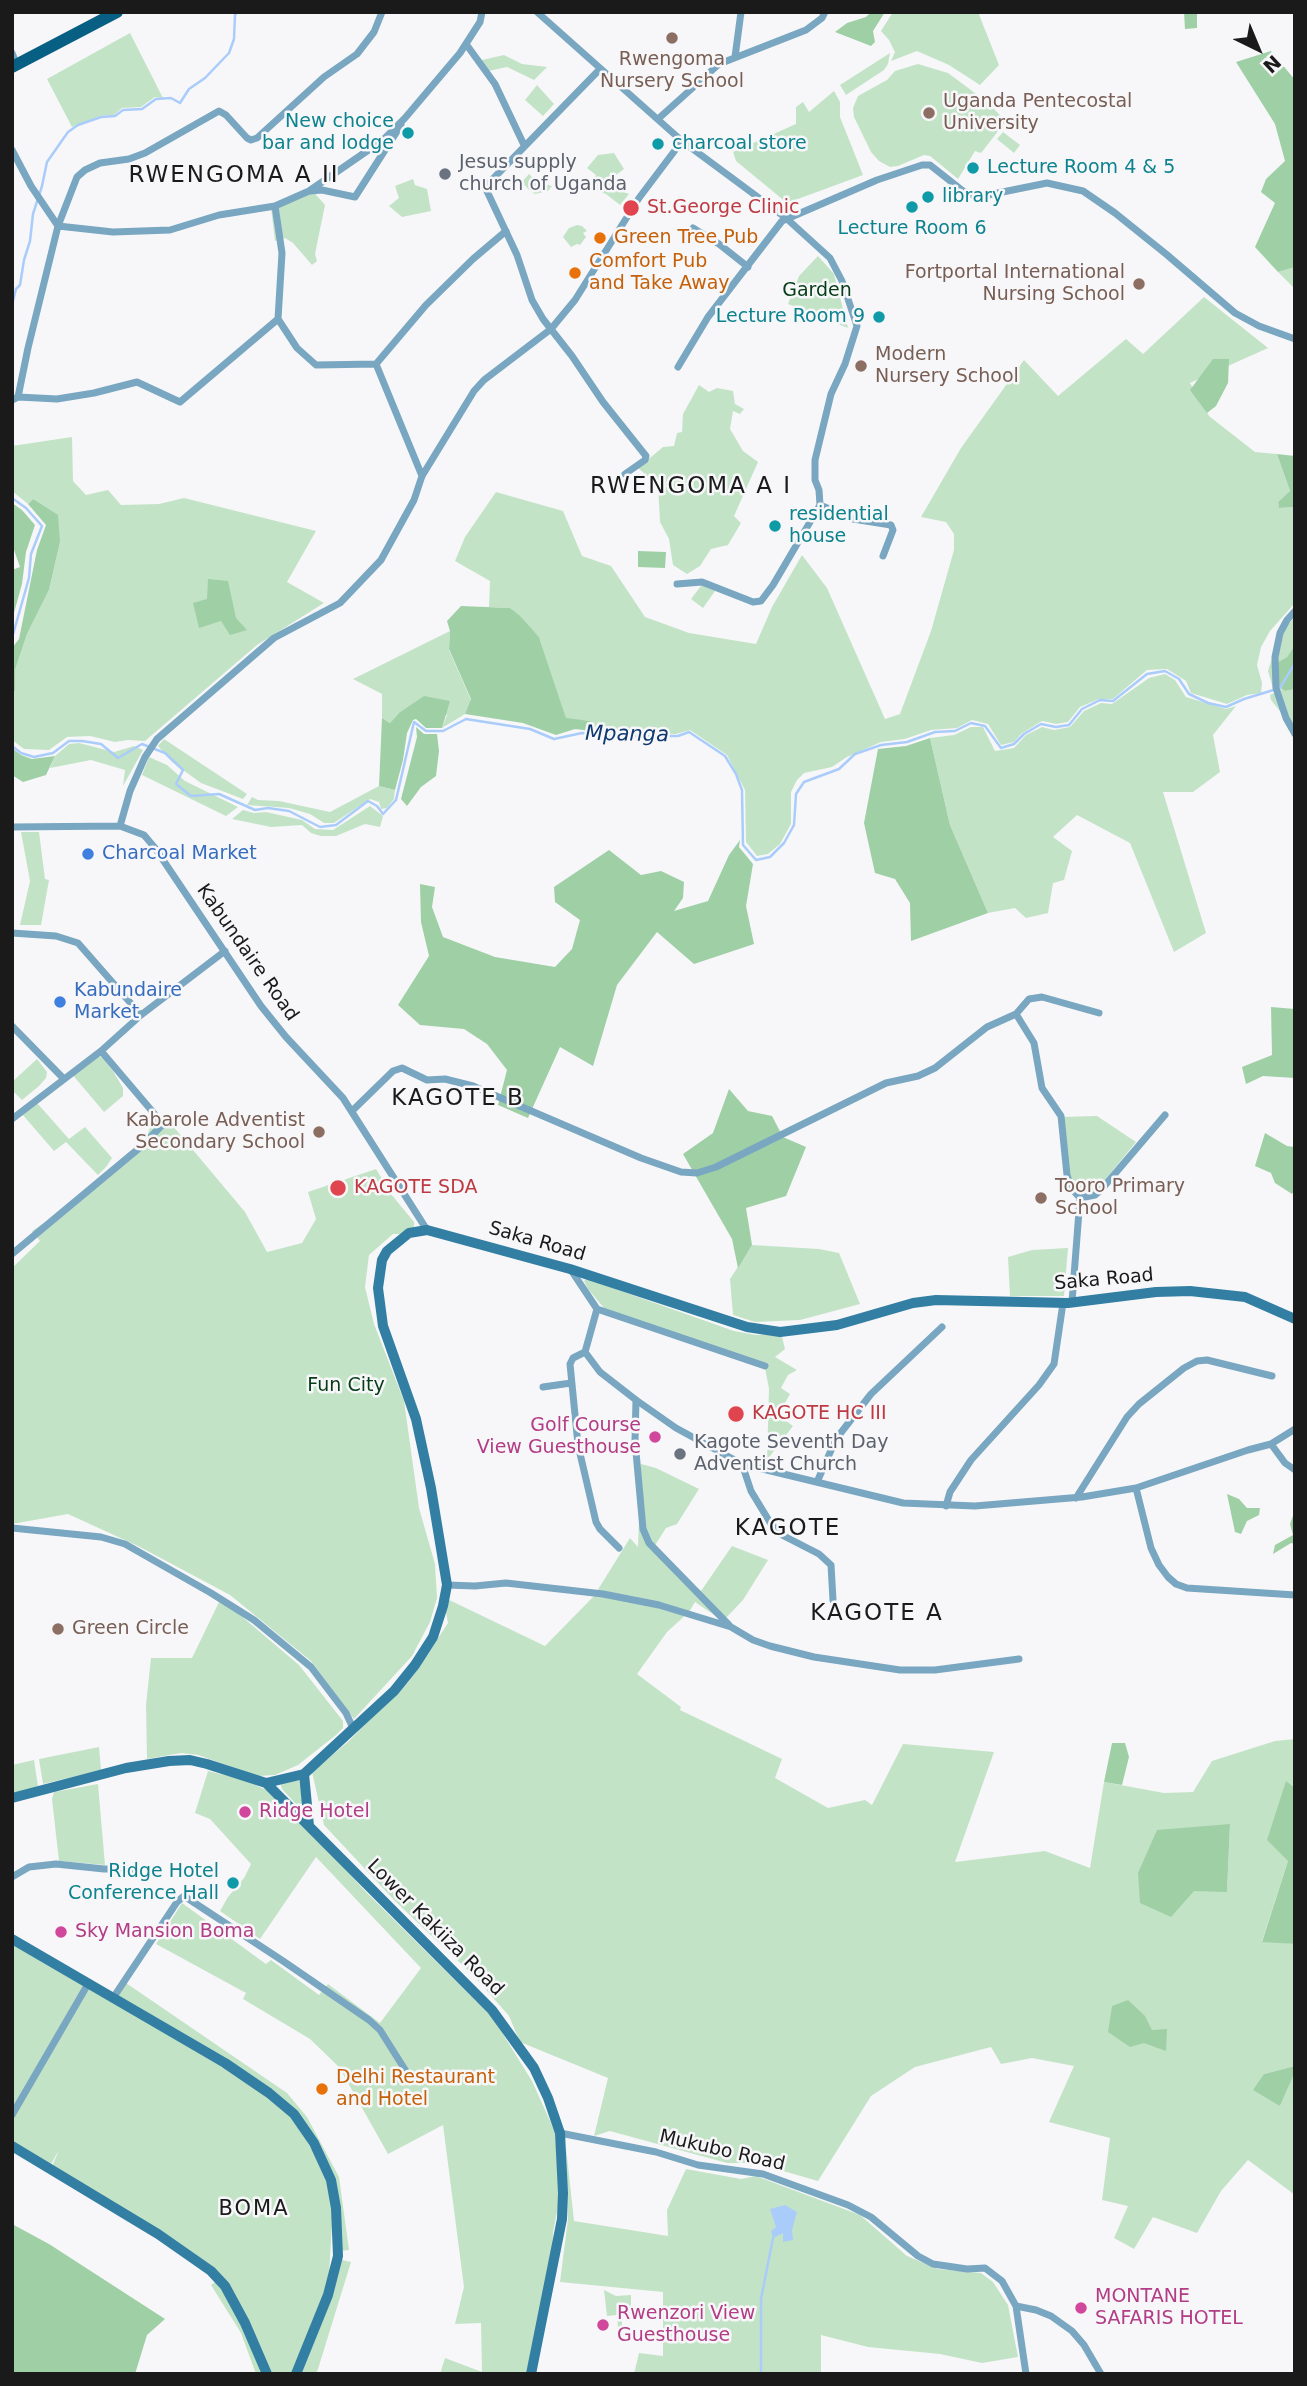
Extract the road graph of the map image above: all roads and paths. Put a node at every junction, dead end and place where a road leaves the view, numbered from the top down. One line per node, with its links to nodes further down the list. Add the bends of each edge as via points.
1 (117, 12): 9 (main road)
2 (382, 12): 19 (street, via 357,54 324,77 257,138 247,138 222,111 145,153 100,163 85,170 72,187)
3 (482, 12): 7 (street)
4 (537, 12): 10 (street)
5 (741, 12): 8 (street)
6 (825, 12): 8 (street, via 806,30)
7 (466, 44): 11 (street); 14 (street, via 495,84)
8 (735, 57): 12 (street, via 712,69)
9 (14, 62)
10 (600, 68): 12 (street); 14 (street)
11 (405, 118): 16 (street, via 373,147); 16 (street, via 355,197)
12 (658, 119): 13 (street)
13 (682, 141): 18 (street); 24 (street)
14 (524, 145): 21 (street, via 485,187)
15 (12, 150): 19 (street)
16 (309, 191): 17 (street)
17 (275, 206): 19 (street, via 219,215 170,230 113,232); 23 (street, via 282,253)
18 (786, 218): 22 (street); 25 (street, via 922,165 930,165 978,197 1038,183 1073,187 1097,199 1235,313); 31 (street, via 830,258 857,326 818,441 814,472)
19 (58, 226): 28 (street)
20 (693, 228): 22 (street)
21 (506, 231): 24 (street, via 532,300); 26 (street, via 426,305)
22 (748, 267): 27 (street, via 708,317)
23 (278, 319): 26 (street, via 316,365); 28 (street, via 180,401 137,382 57,399)
24 (551, 329): 29 (street, via 646,456); 30 (street, via 480,384)
25 (1295, 339)
26 (376, 364): 30 (street)
27 (678, 367)
28 (15, 399)
29 (625, 474)
30 (422, 476): 36 (street, via 381,560 354,590 340,603 274,638 157,739 130,790)
31 (820, 505): 32 (street, via 853,519 891,525); 33 (street, via 761,601 753,603 702,582)
32 (883, 556)
33 (677, 584)
34 (1295, 611): 35 (street, via 1280,633 1275,657 1276,688)
35 (1295, 734)
36 (120, 826): 37 (street, Kabundaire Road); 39 (street, Kabundaire Road, via 144,835 155,848)
37 (12, 827)
38 (12, 933): 42 (street, via 56,936 78,943)
39 (225, 951): 42 (street); 46 (street, Kabundaire Road, via 261,1006)
40 (1099, 1013): 41 (street, via 1042,997 1029,999)
41 (1016, 1014): 46 (street, via 987,1027 935,1068 886,1083 697,1173 641,1158 473,1086 427,1080 402,1068 393,1071); 49 (street, via 1034,1043 1042,1088 1061,1116 1067,1175)
42 (141, 1015): 44 (street)
43 (12, 1026): 45 (street)
44 (101, 1051): 45 (street); 51 (street, via 163,1124)
45 (64, 1079): 48 (street)
46 (352, 1111): 50 (street, Kabundaire Road)
47 (1165, 1115): 49 (street, via 1101,1190)
48 (12, 1119)
49 (1080, 1198): 53 (street)
50 (427, 1230): 52 (main road, Saka Road); 73 (main road, via 409,1233 387,1251 379,1288 383,1326 416,1419)
51 (12, 1254)
52 (570, 1269): 53 (main road, Saka Road, via 747,1327 780,1332 837,1325 936,1300); 54 (street)
53 (1068, 1303): 55 (main road, Saka Road, via 1190,1291 1245,1297); 70 (street, via 1054,1364 958,1477)
54 (597, 1309): 57 (street); 58 (street)
55 (1295, 1319)
56 (942, 1327): 67 (street, via 871,1394 836,1439)
57 (585, 1352): 60 (street, via 570,1364); 62 (street, via 600,1372)
58 (765, 1366)
59 (1272, 1376): 69 (street, via 1197,1360 1127,1417)
60 (571, 1383): 61 (street); 72 (street, via 578,1446 593,1512 600,1529)
61 (543, 1387)
62 (636, 1400): 65 (street); 76 (street, via 635,1441 643,1529 649,1544)
63 (1295, 1429): 64 (street)
64 (1271, 1444): 66 (street); 68 (street)
65 (742, 1464): 67 (street); 75 (street, via 751,1491 771,1524 831,1565)
66 (1295, 1470)
67 (817, 1482): 70 (street, via 903,1503)
68 (1136, 1488): 69 (street); 74 (street, via 1151,1548 1176,1584)
69 (1076, 1497): 70 (street)
70 (946, 1506)
71 (12, 1528): 78 (street, via 125,1544 211,1593 254,1620 311,1667)
72 (620, 1549)
73 (447, 1586): 76 (street, via 506,1583 603,1594); 78 (main road, via 433,1637 415,1665)
74 (1295, 1595)
75 (833, 1600)
76 (731, 1627): 77 (street, via 753,1640 792,1652 900,1670)
77 (1019, 1660)
78 (353, 1728): 79 (main road)
79 (304, 1774): 80 (main road); 82 (main road)
80 (267, 1783): 81 (main road, Lower Kakiiza Road, via 190,1760 169,1761); 82 (main road, Lower Kakiiza Road)
81 (12, 1798)
82 (309, 1826): 90 (main road, Lower Kakiiza Road, via 492,2010 534,2068)
83 (138, 1869): 84 (street, via 56,1864 29,1867)
84 (12, 1877)
85 (12, 1939): 86 (main road)
86 (88, 1984): 87 (main road); 89 (street)
87 (113, 1998): 88 (street, via 177,1902 186,1897 369,2021 380,2030); 94 (main road, via 269,2093 294,2114 314,2143 331,2179 338,2256 328,2295)
88 (409, 2076)
89 (12, 2115)
90 (560, 2133): 92 (street, Mukubo Road, via 698,2165 763,2174 831,2198 871,2217 933,2264 985,2269 1002,2281); 95 (main road, Lower Kakiiza Road, via 562,2219)
91 (12, 2146): 93 (main road, via 211,2271 225,2286)
92 (1016, 2306): 96 (street); 97 (street, via 1051,2316 1072,2331)
93 (267, 2374)
94 (296, 2374)
95 (531, 2374)
96 (1026, 2374)
97 (1101, 2374)

